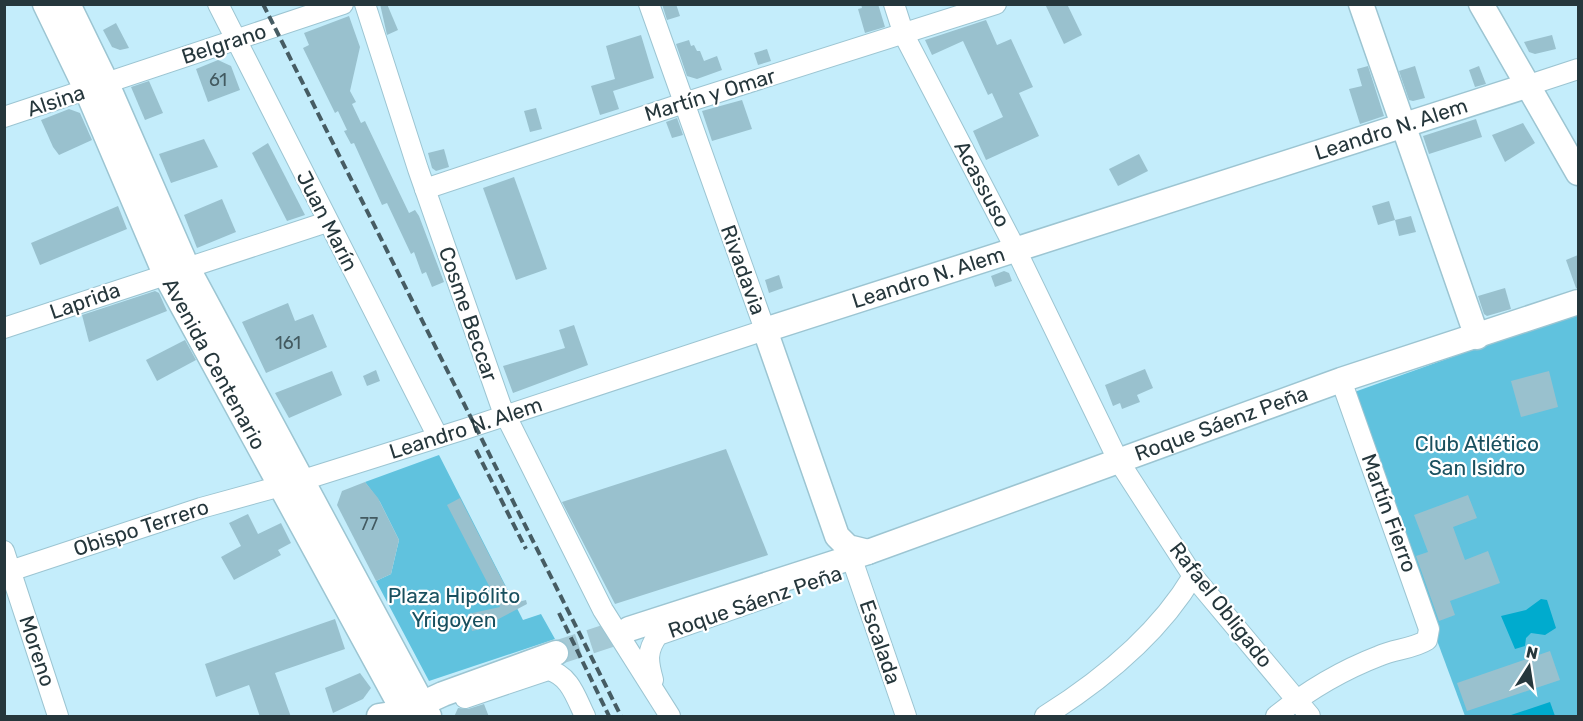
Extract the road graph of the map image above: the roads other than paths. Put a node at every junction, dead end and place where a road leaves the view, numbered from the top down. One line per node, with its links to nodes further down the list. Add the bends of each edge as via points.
1 (45, 4): 15 (main road, Avenida Centenario)
2 (68, 4): 15 (main road, Avenida Centenario)
3 (218, 4): 12 (street, Juan Marín)
4 (342, 4): 12 (street, Belgrano)
5 (365, 4): 20 (street, Cosme Beccar)
6 (649, 4): 16 (street, Rivadavia)
7 (894, 4): 11 (street, Acassuso)
8 (996, 4): 11 (street, Martín y Omar)
9 (1361, 4): 18 (main road)
10 (1481, 4): 14 (main road)
11 (904, 35): 16 (street, Martín y Omar); 22 (street, Acassuso)
12 (234, 38): 15 (street, Belgrano); 21 (street, Juan Marín)
13 (1578, 69): 14 (street, Leandro N. Alem)
14 (1526, 86): 18 (main road, Leandro N. Alem); 19 (main road)
15 (97, 88): 17 (street, Alsina); 23 (main road, Avenida Centenario)
16 (684, 103): 20 (street, Martín y Omar); 26 (street, Rivadavia)
17 (4, 117)
18 (1405, 127): 22 (main road, Leandro N. Alem); 27 (main road)
19 (1578, 173)
20 (425, 189): 29 (street, Cosme Beccar)
21 (327, 222): 23 (street); 30 (street, Juan Marín)
22 (1016, 250): 26 (main road, Leandro N. Alem); 31 (street, Acassuso)
23 (176, 271): 25 (street, Laprida); 32 (main road, Avenida Centenario); 33 (main road, Avenida Centenario)
24 (1578, 302): 27 (main road, Roque Sáenz Peña)
25 (4, 328)
26 (765, 330): 29 (street, Leandro N. Alem); 34 (main road, Rivadavia)
27 (1478, 337): 28 (main road, Roque Sáenz Peña)
28 (1341, 380): 31 (main road, Roque Sáenz Peña); 44 (street, Martín Fierro, via 1429,629 1426,640 1419,644 1351,666)
29 (505, 415): 30 (street, Leandro N. Alem); 40 (street, Cosme Beccar)
30 (438, 436): 32 (street, Leandro N. Alem)
31 (1118, 460): 36 (main road, Roque Sáenz Peña); 39 (street, Rafael Obligado)
32 (303, 480): 33 (street, Leandro N. Alem); 45 (main road, Avenida Centenario)
33 (279, 486): 37 (street, Obispo Terrero); 45 (main road, Avenida Centenario)
34 (833, 544): 36 (main road, via 848,547); 38 (main road); 40 (street, Roque Sáenz Peña, via 631,620)
35 (4, 551): 37 (street, Moreno)
36 (861, 560): 38 (main road, Roque Sáenz Peña); 43 (street, Roque Sáenz Peña, via 658,635 649,646 648,659); 50 (street, Escalada)
37 (8, 572): 46 (street, Moreno)
38 (803, 572): 41 (main road, Roque Sáenz Peña)
39 (1193, 576): 44 (street, Rafael Obligado); 51 (street, via 1162,620 1132,650)
40 (603, 610): 43 (street, Cosme Beccar)
41 (629, 629)
42 (556, 653): 45 (main road)
43 (655, 692): 49 (street, Cosme Beccar)
44 (1296, 699): 52 (street); 53 (street, Rafael Obligado)
45 (412, 713): 47 (main road); 48 (street, via 548,670 566,678)
46 (58, 717)
47 (379, 717)
48 (585, 717)
49 (670, 717)
50 (906, 717)
51 (1045, 717)
52 (1276, 717)
53 (1311, 717)

